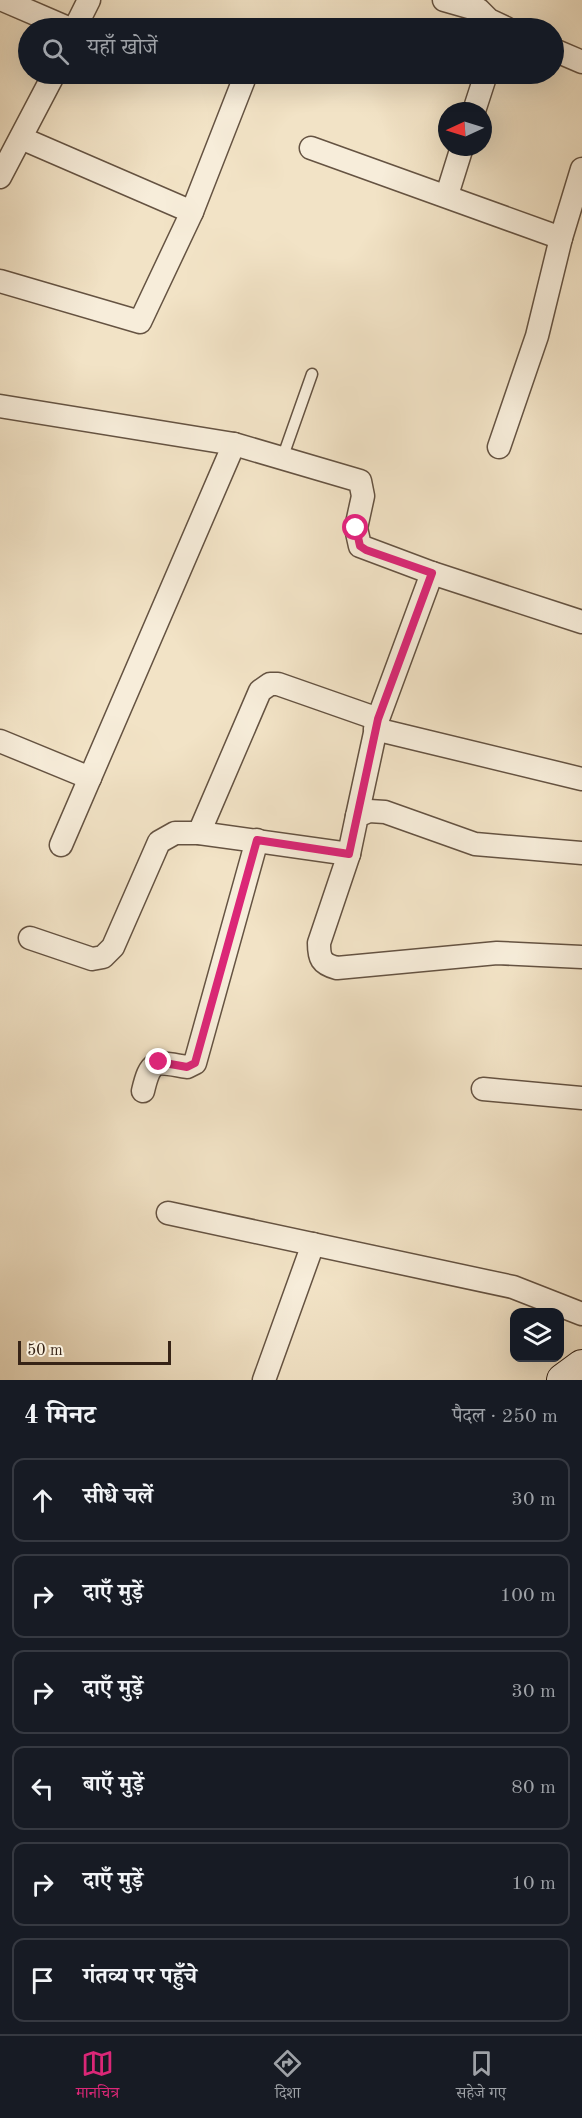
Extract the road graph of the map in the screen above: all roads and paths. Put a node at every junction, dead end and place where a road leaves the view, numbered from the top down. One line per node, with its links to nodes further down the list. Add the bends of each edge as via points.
1 (3, 0): 4 (street)
2 (89, 0): 5 (street)
3 (444, 0): 6 (street, via 479,9)
4 (45, 18)
5 (80, 18)
6 (487, 18)
7 (564, 54): 8 (street)
8 (582, 62)
9 (49, 84): 13 (street)
10 (242, 84): 19 (street)
11 (483, 84): 12 (street)
12 (477, 102)
13 (21, 138): 17 (street); 19 (street)
14 (310, 148): 18 (street)
15 (459, 156): 18 (street)
16 (582, 169): 20 (street)
17 (0, 177)
18 (447, 195): 20 (street)
19 (192, 212): 21 (street, via 140,322)
20 (561, 238): 25 (street, via 537,336)
21 (0, 281)
22 (312, 374): 26 (lane)
23 (0, 406): 24 (street)
24 (234, 444): 26 (street); 31 (street)
25 (499, 447)
26 (283, 456): 27 (street, via 360,481 363,496 356,528 360,546)
27 (432, 573): 28 (street); 29 (street)
28 (582, 622)
29 (376, 724): 32 (street); 33 (street); 34 (street, via 278,684 265,686)
30 (0, 741): 31 (street)
31 (90, 778): 36 (street)
32 (582, 779)
33 (357, 816): 37 (street, via 369,811 384,812 475,844); 38 (street)
34 (199, 833): 35 (street); 39 (street, via 175,833 159,842 113,947 103,957 92,959)
35 (257, 840): 38 (street); 42 (street, via 195,1063 187,1067 153,1064)
36 (61, 845)
37 (582, 853)
38 (349, 854): 40 (street, via 319,943 319,956 326,966 496,953)
39 (30, 938)
40 (582, 957)
41 (483, 1089): 43 (street)
42 (142, 1090)
43 (582, 1098)
44 (168, 1213): 45 (street)
45 (313, 1244): 46 (street, via 513,1287); 48 (street)
46 (582, 1314)
47 (582, 1366): 49 (street)
48 (264, 1380)
49 (563, 1380)

